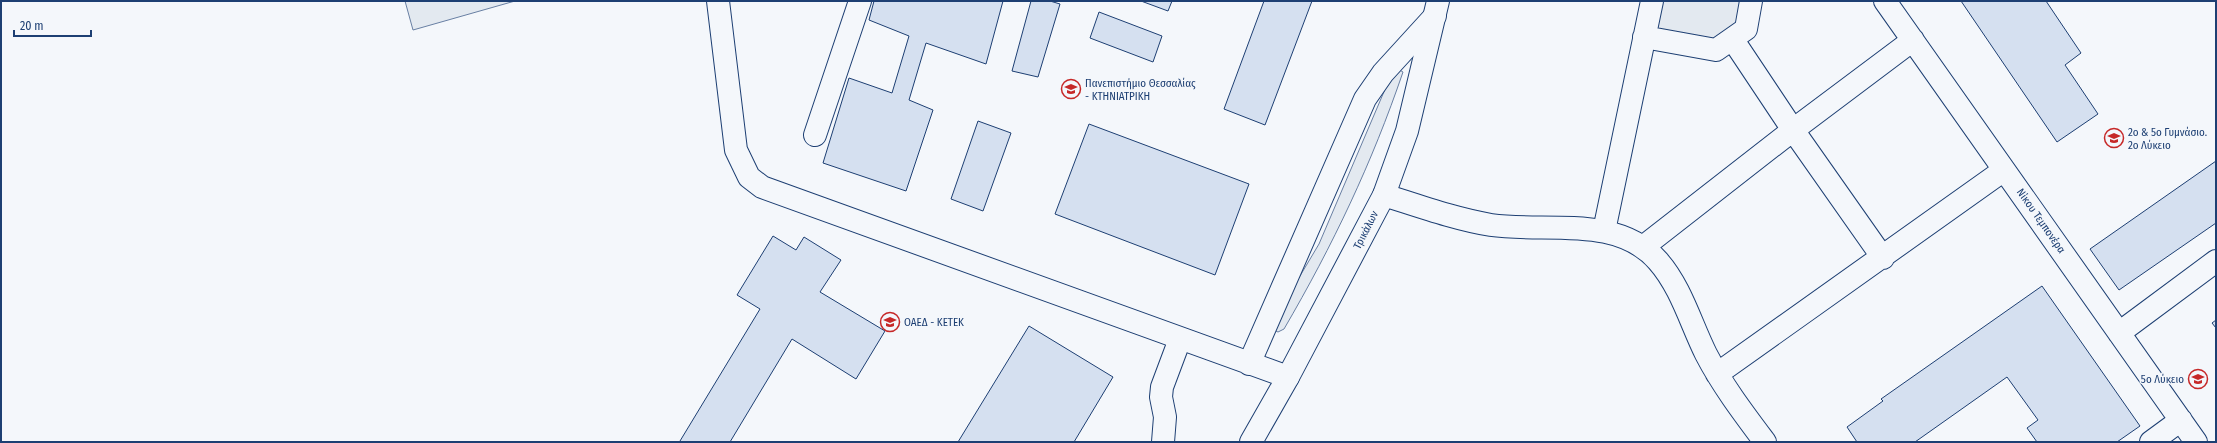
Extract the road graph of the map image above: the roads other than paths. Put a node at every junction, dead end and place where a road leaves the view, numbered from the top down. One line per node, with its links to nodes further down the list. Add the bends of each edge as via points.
1 (718, 1): 19 (street, via 736,150 749,177 762,187)
2 (860, 1): 11 (street)
3 (1652, 1): 7 (street)
4 (1751, 1): 8 (street, via 1746,29)
5 (1886, 1): 9 (street, Νίκου Τεμπονέρα)
6 (1437, 9): 13 (street, Τρικάλων, via 1407,130); 20 (street, via 1383,72 1365,99)
7 (1644, 37): 8 (street, via 1716,50); 14 (street)
8 (1733, 40): 10 (street)
9 (1913, 40): 10 (street); 12 (street, Νίκου Τεμπονέρα)
10 (1792, 130): 15 (street); 16 (street)
11 (815, 134)
12 (2004, 170): 16 (street); 18 (street, Νίκου Τεμπονέρα)
13 (1384, 195): 14 (street, via 1456,218 1492,225); 22 (street, Τρικάλων)
14 (1604, 232): 15 (street, via 1618,235)
15 (1643, 247): 21 (street, via 1657,259 1668,274)
16 (1883, 258): 21 (street)
17 (2216, 261): 18 (street)
18 (2119, 332): 23 (street, Νίκου Τεμπονέρα)
19 (1180, 339): 20 (street); 24 (street, via 1162,387 1165,417)
20 (1250, 364): 22 (street)
21 (1717, 374): 26 (street)
22 (1288, 377): 25 (street, Τρικάλων)
23 (2181, 420): 27 (street); 28 (street, Νίκου Τεμπονέρα)
24 (1163, 442)
25 (1251, 442)
26 (1765, 442)
27 (2151, 442)
28 (2196, 442)

